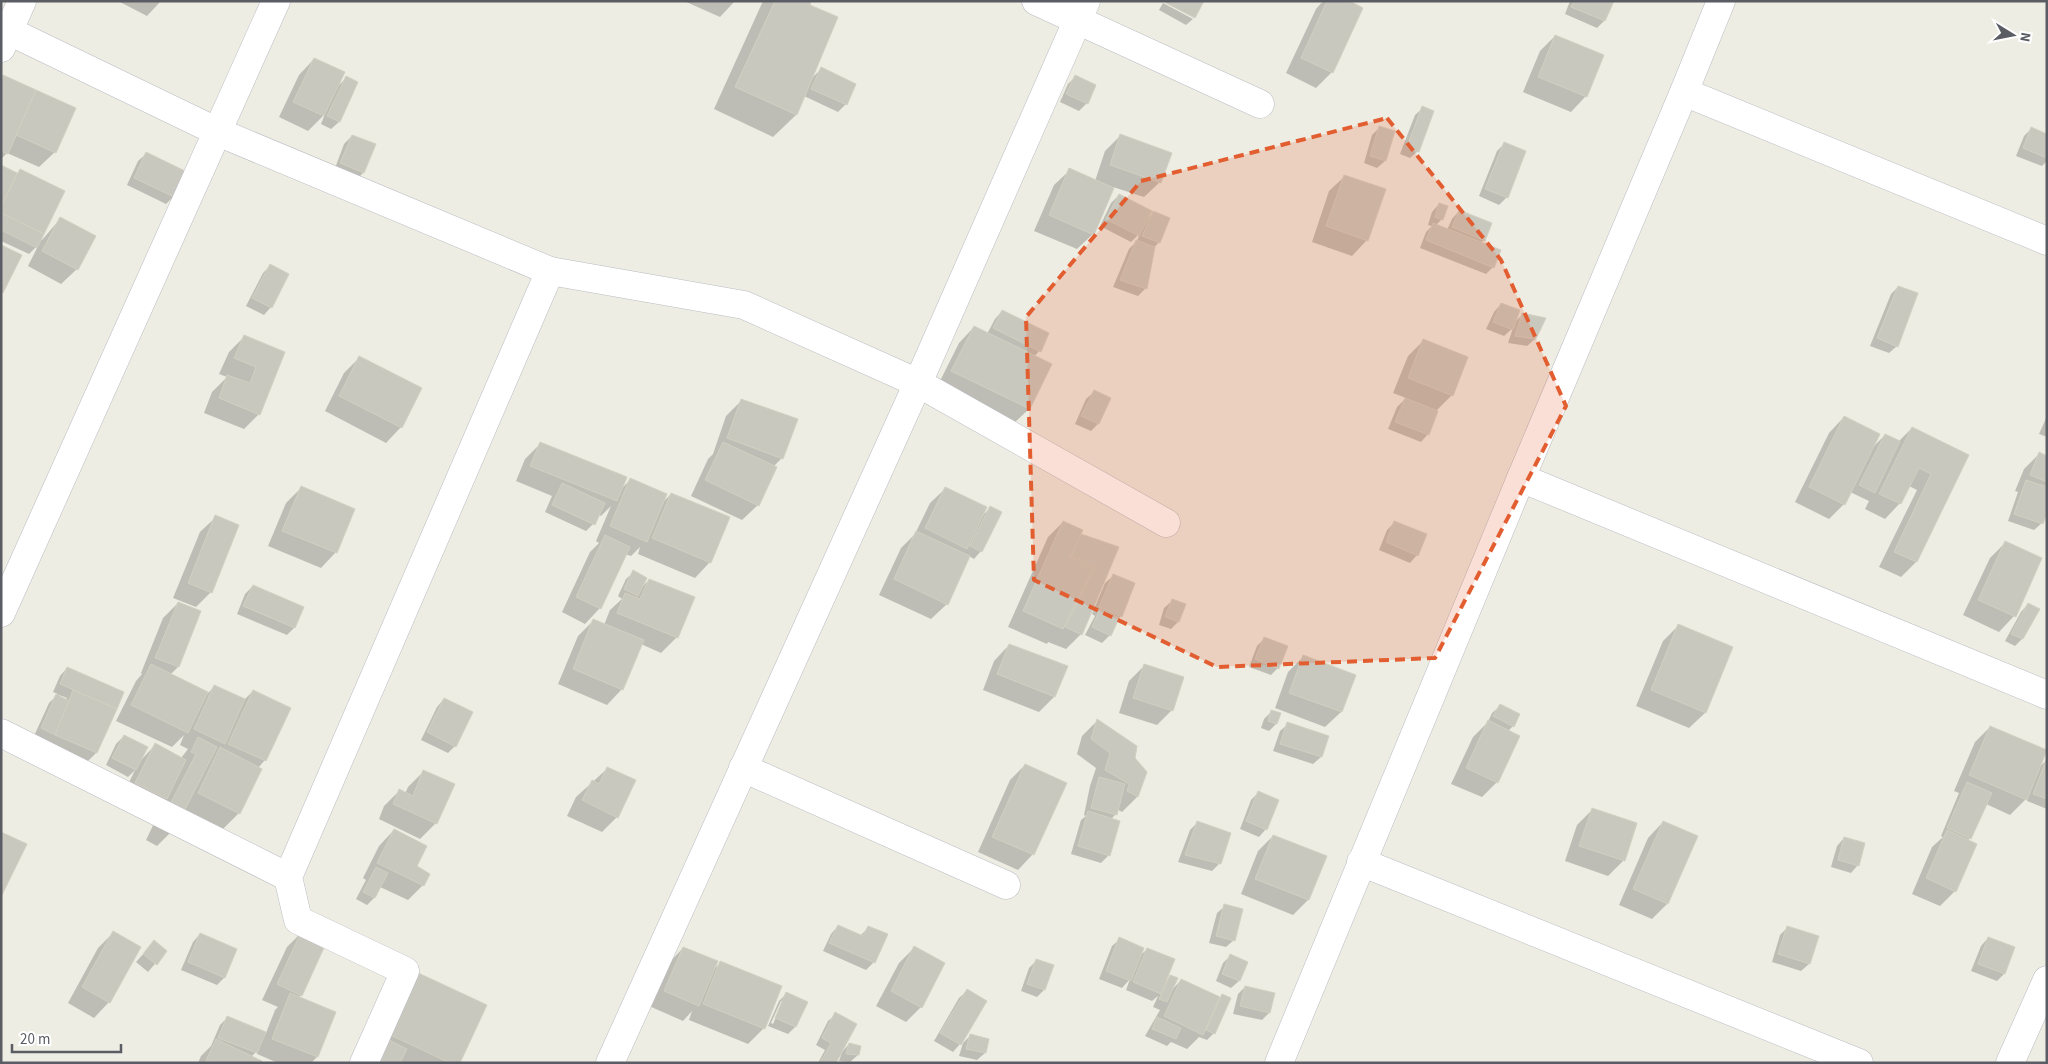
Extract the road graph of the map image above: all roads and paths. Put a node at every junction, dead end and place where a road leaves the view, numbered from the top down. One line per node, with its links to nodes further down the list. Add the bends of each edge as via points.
1 (22, 1): 6 (street)
2 (276, 1): 9 (street)
3 (1036, 1): 5 (street)
4 (1721, 1): 7 (street)
5 (1082, 11): 8 (street); 12 (street)
6 (5, 39): 9 (street)
7 (1684, 92): 10 (street); 13 (street)
8 (1260, 104)
9 (218, 132): 11 (street); 15 (street)
10 (2047, 241)
11 (550, 272): 12 (street, via 744,305); 20 (street)
12 (918, 383): 14 (street); 18 (street)
13 (1521, 478): 16 (street); 19 (street)
14 (1166, 523)
15 (1, 613)
16 (2047, 695)
17 (1, 733): 20 (street)
18 (743, 768): 21 (street); 24 (street)
19 (1361, 862): 25 (street); 26 (street)
20 (288, 878): 23 (street, via 298,920 405,971)
21 (1006, 885)
22 (2047, 980): 27 (street)
23 (364, 1063)
24 (610, 1063)
25 (1279, 1063)
26 (1859, 1063)
27 (2010, 1063)

